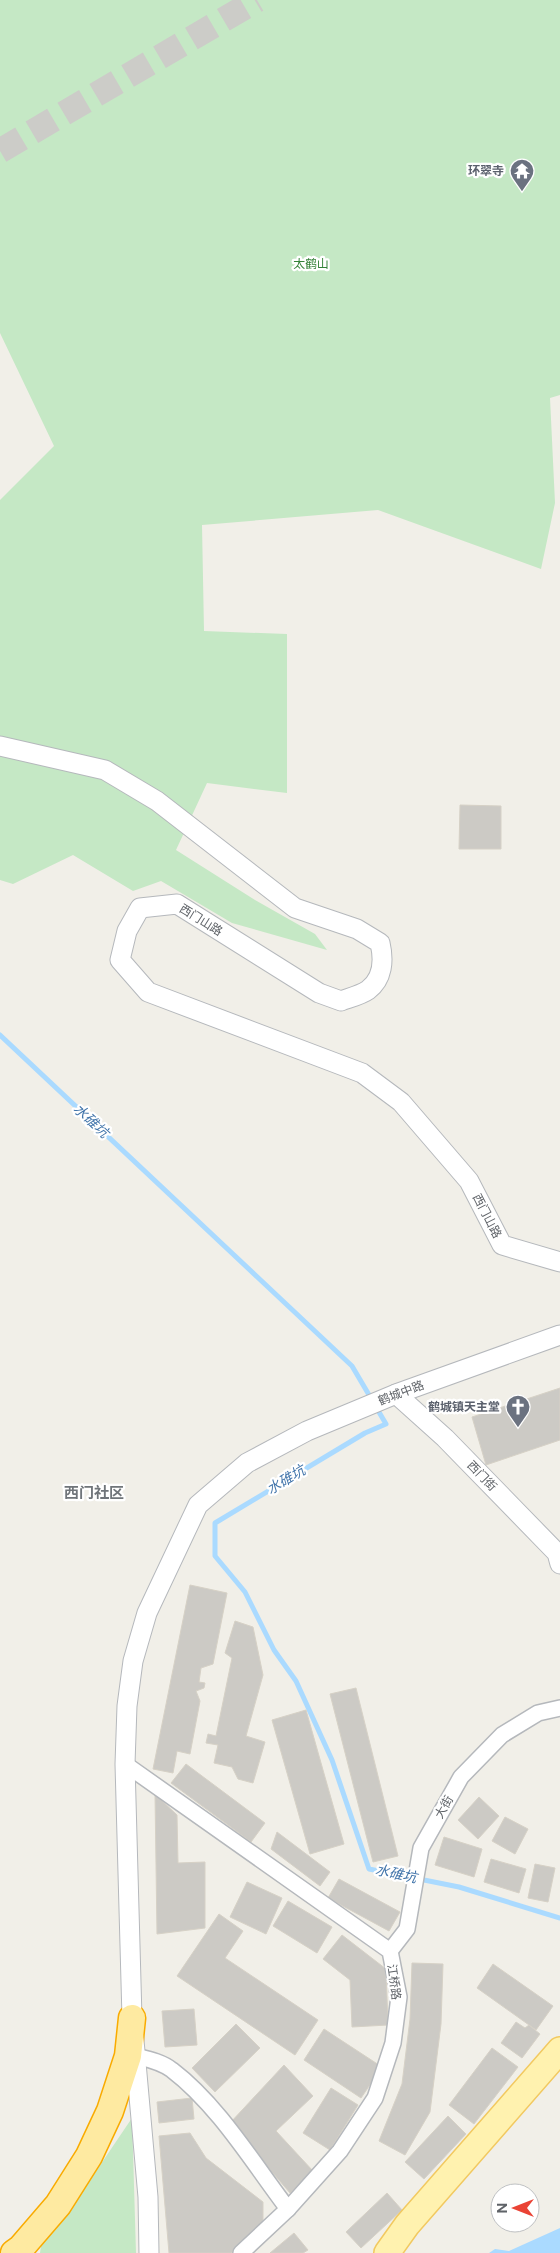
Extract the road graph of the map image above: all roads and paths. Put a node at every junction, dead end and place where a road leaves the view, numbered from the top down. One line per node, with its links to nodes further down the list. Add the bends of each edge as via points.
1 (0, 746): 2 (street, 西门山路, via 105,770 158,801 295,908 357,929 380,942 382,971 368,990 341,1001 319,993 176,904 140,908 127,932 120,960 148,992 362,1073 401,1102 469,1181 502,1245)
2 (560, 1262)
3 (560, 1335): 4 (street, 鹤城中路)
4 (391, 1396): 5 (street, 西门街, via 445,1438 557,1553); 7 (street, 鹤城中路, via 307,1431 247,1463 198,1505 147,1614 134,1661 127,1706)
5 (560, 1564)
6 (560, 1708): 8 (street, 大街, via 538,1713 502,1735 462,1777 421,1848 406,1929)
7 (125, 1764): 8 (street, 江桥路); 9 (street, 鹤城中路)
8 (390, 1951): 12 (street, 江桥路, via 399,1997 393,2043 375,2098 340,2150)
9 (132, 2018): 11 (street, 鹤城中路); 13 (highway, via 128,2056 110,2111 89,2156 58,2205)
10 (560, 2050): 16 (main road, via 407,2225)
11 (136, 2056): 12 (street, via 171,2069 196,2092); 14 (street, 鹤城中路, via 148,2197)
12 (288, 2209): 15 (street, 江桥路)
13 (14, 2253)
14 (149, 2253)
15 (241, 2253)
16 (388, 2253)

